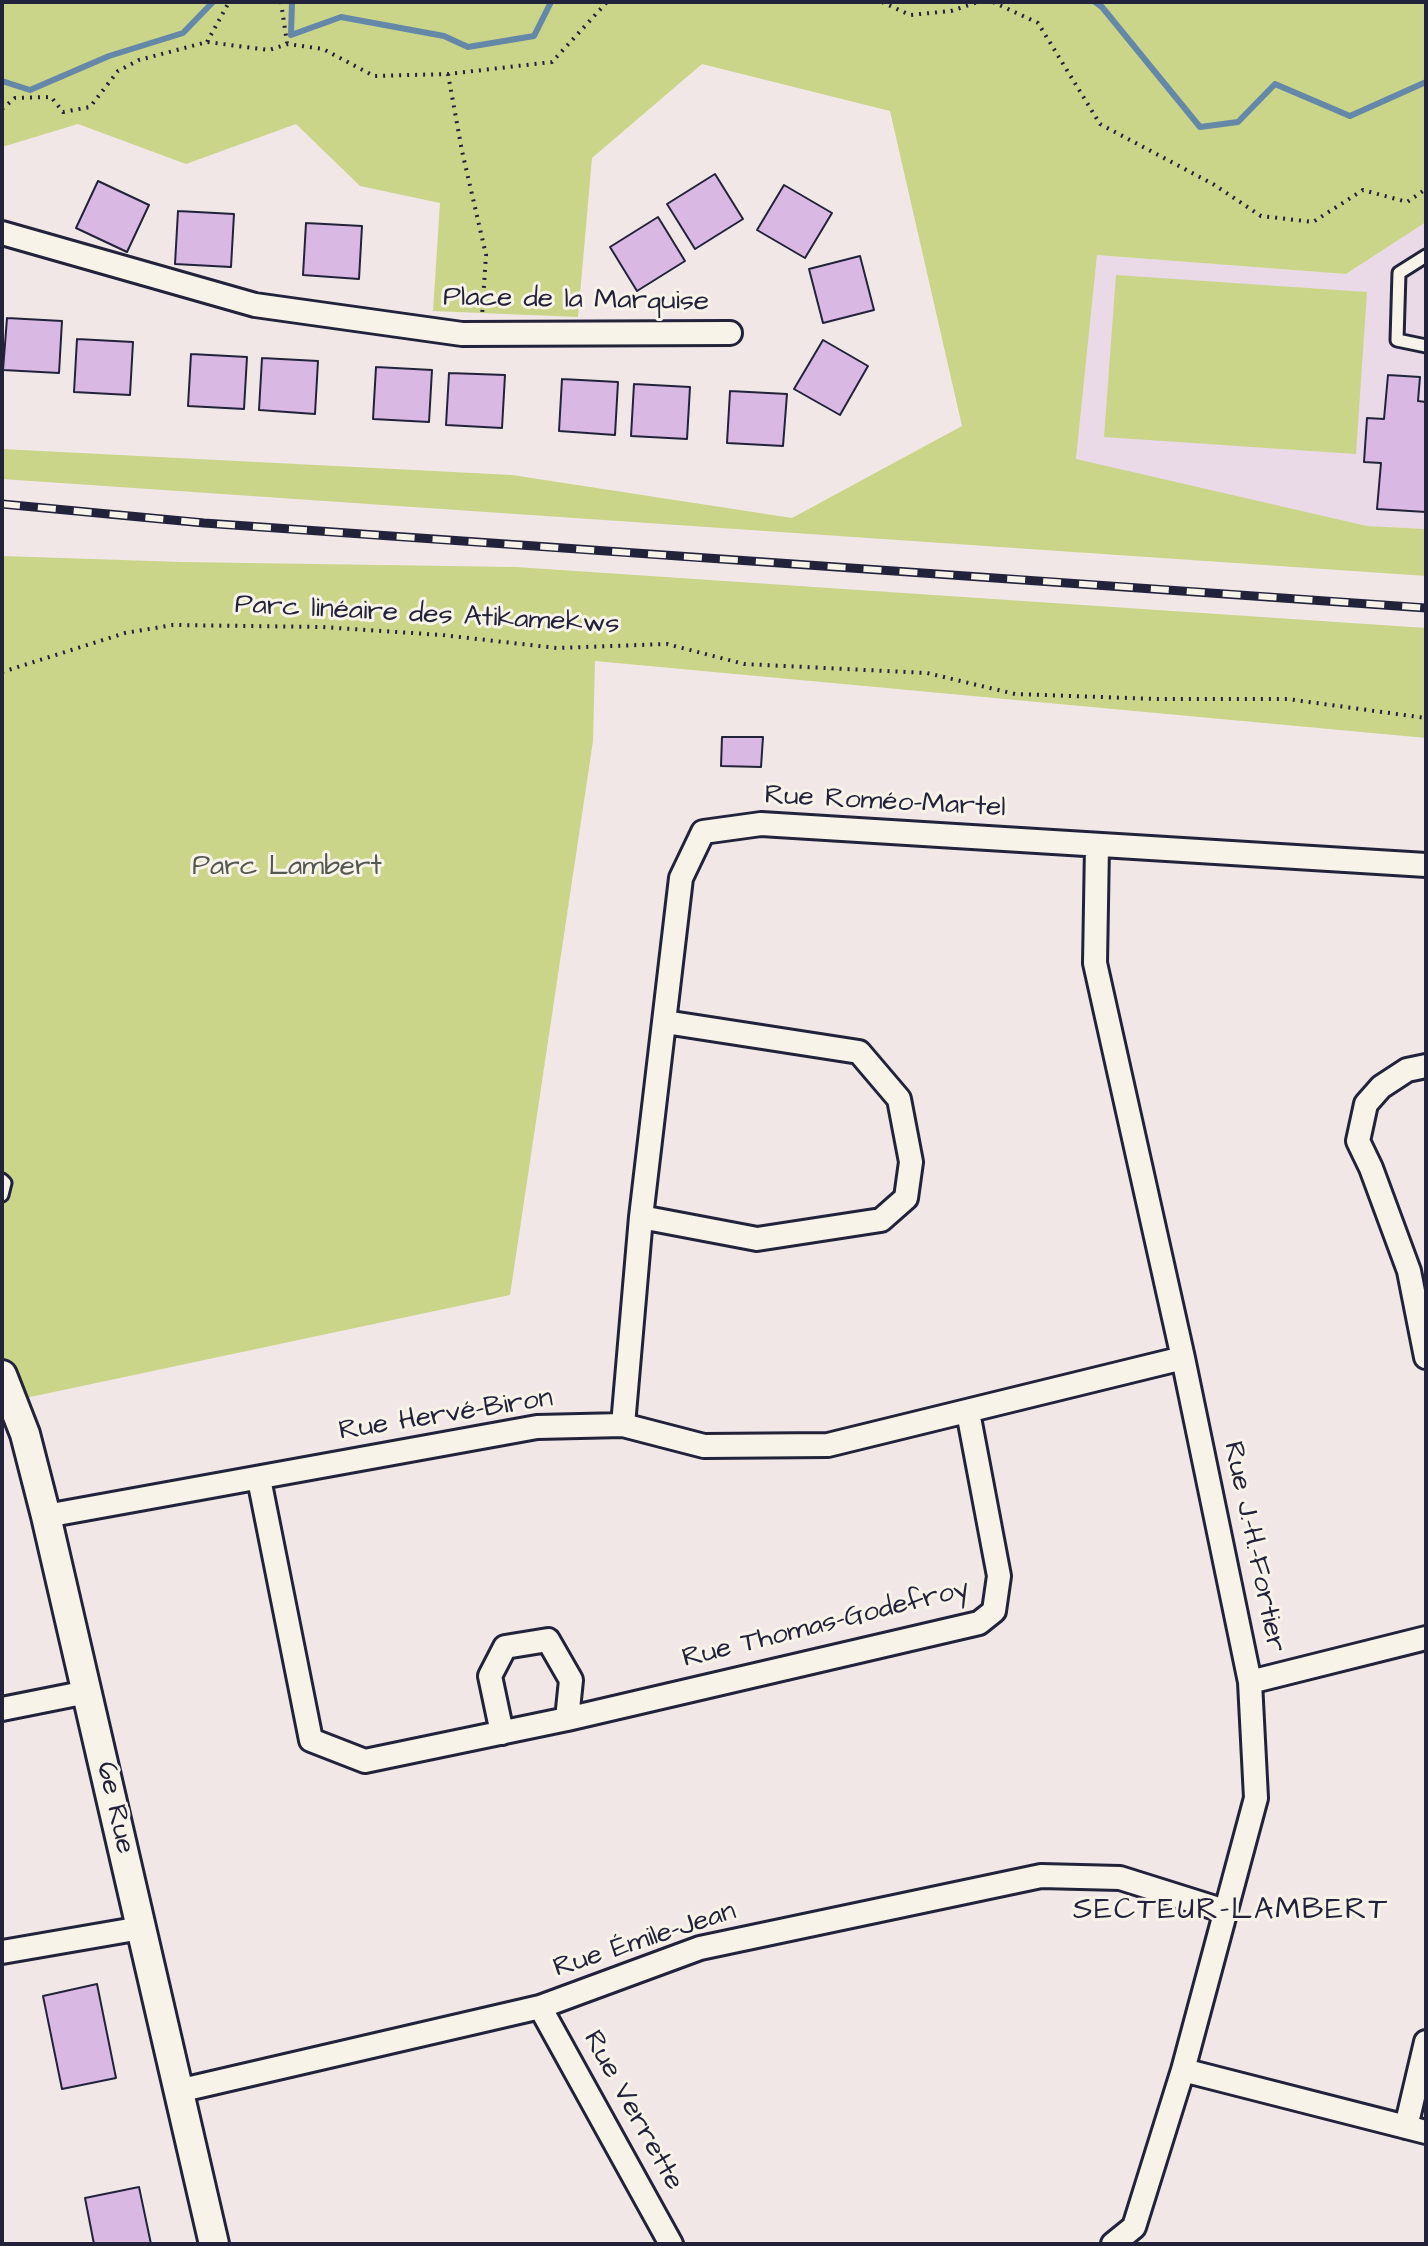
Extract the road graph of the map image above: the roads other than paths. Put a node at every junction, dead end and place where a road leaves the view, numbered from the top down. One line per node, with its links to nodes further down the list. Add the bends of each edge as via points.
1 (2, 233): 3 (street, Place de la Marquise, via 255,305 462,334)
2 (1426, 256): 4 (lane, via 1399,273 1397,340)
3 (730, 333)
4 (1426, 346)
5 (1097, 846): 6 (street, Rue Roméo-Martel); 7 (street, Rue Roméo-Martel, via 761,824 703,832 681,878); 13 (street, Rue J.-H.-Fortier, via 1095,963)
6 (1426, 865)
7 (665, 1022): 11 (street, Rue Roméo-Martel); 11 (street, via 859,1052 899,1099 911,1162 906,1198 881,1220 757,1239)
8 (1426, 1066): 12 (street, via 1407,1070 1381,1087 1366,1104 1358,1141 1409,1271)
9 (2, 1180): 10 (lane)
10 (2, 1195)
11 (641, 1217): 16 (street, Rue Roméo-Martel)
12 (1426, 1357)
13 (1183, 1358): 15 (street, Rue Hervé-Biron); 20 (street, Rue J.-H.-Fortier)
14 (2, 1375): 18 (street, 6e Rue, via 25,1434)
15 (968, 1412): 16 (street, Rue Hervé-Biron, via 828,1445 704,1446); 23 (street, Rue Thomas-Godefroy, via 999,1576 994,1611 979,1623)
16 (623, 1425): 17 (street, Rue Hervé-Biron, via 537,1427)
17 (259, 1479): 18 (street, Rue Hervé-Biron); 24 (street, Rue Thomas-Godefroy, via 311,1740 365,1761)
18 (46, 1516): 21 (street, 6e Rue)
19 (1426, 1638): 20 (street)
20 (1250, 1682): 25 (street, Rue J.-H.-Fortier, via 1256,1798)
21 (87, 1692): 22 (street); 26 (street, 6e Rue)
22 (2, 1709)
23 (567, 1719): 24 (street, Rue Thomas-Godefroy); 24 (street, via 571,1680 548,1640 505,1647 490,1676)
24 (502, 1733)
25 (1225, 1911): 28 (street, Rue Émile-Jean, via 1120,1878 1041,1876 700,1948); 30 (street, Rue J.-H.-Fortier)
26 (141, 1928): 27 (street); 31 (street, 6e Rue)
27 (2, 1952)
28 (540, 2007): 31 (street, Rue Émile-Jean); 34 (street, Rue Verrette)
29 (1426, 2042): 32 (street)
30 (1183, 2070): 32 (street); 35 (street, Rue J.-H.-Fortier, via 1134,2227)
31 (178, 2091): 33 (street, 6e Rue)
32 (1416, 2129)
33 (214, 2244)
34 (671, 2244)
35 (1113, 2244)

